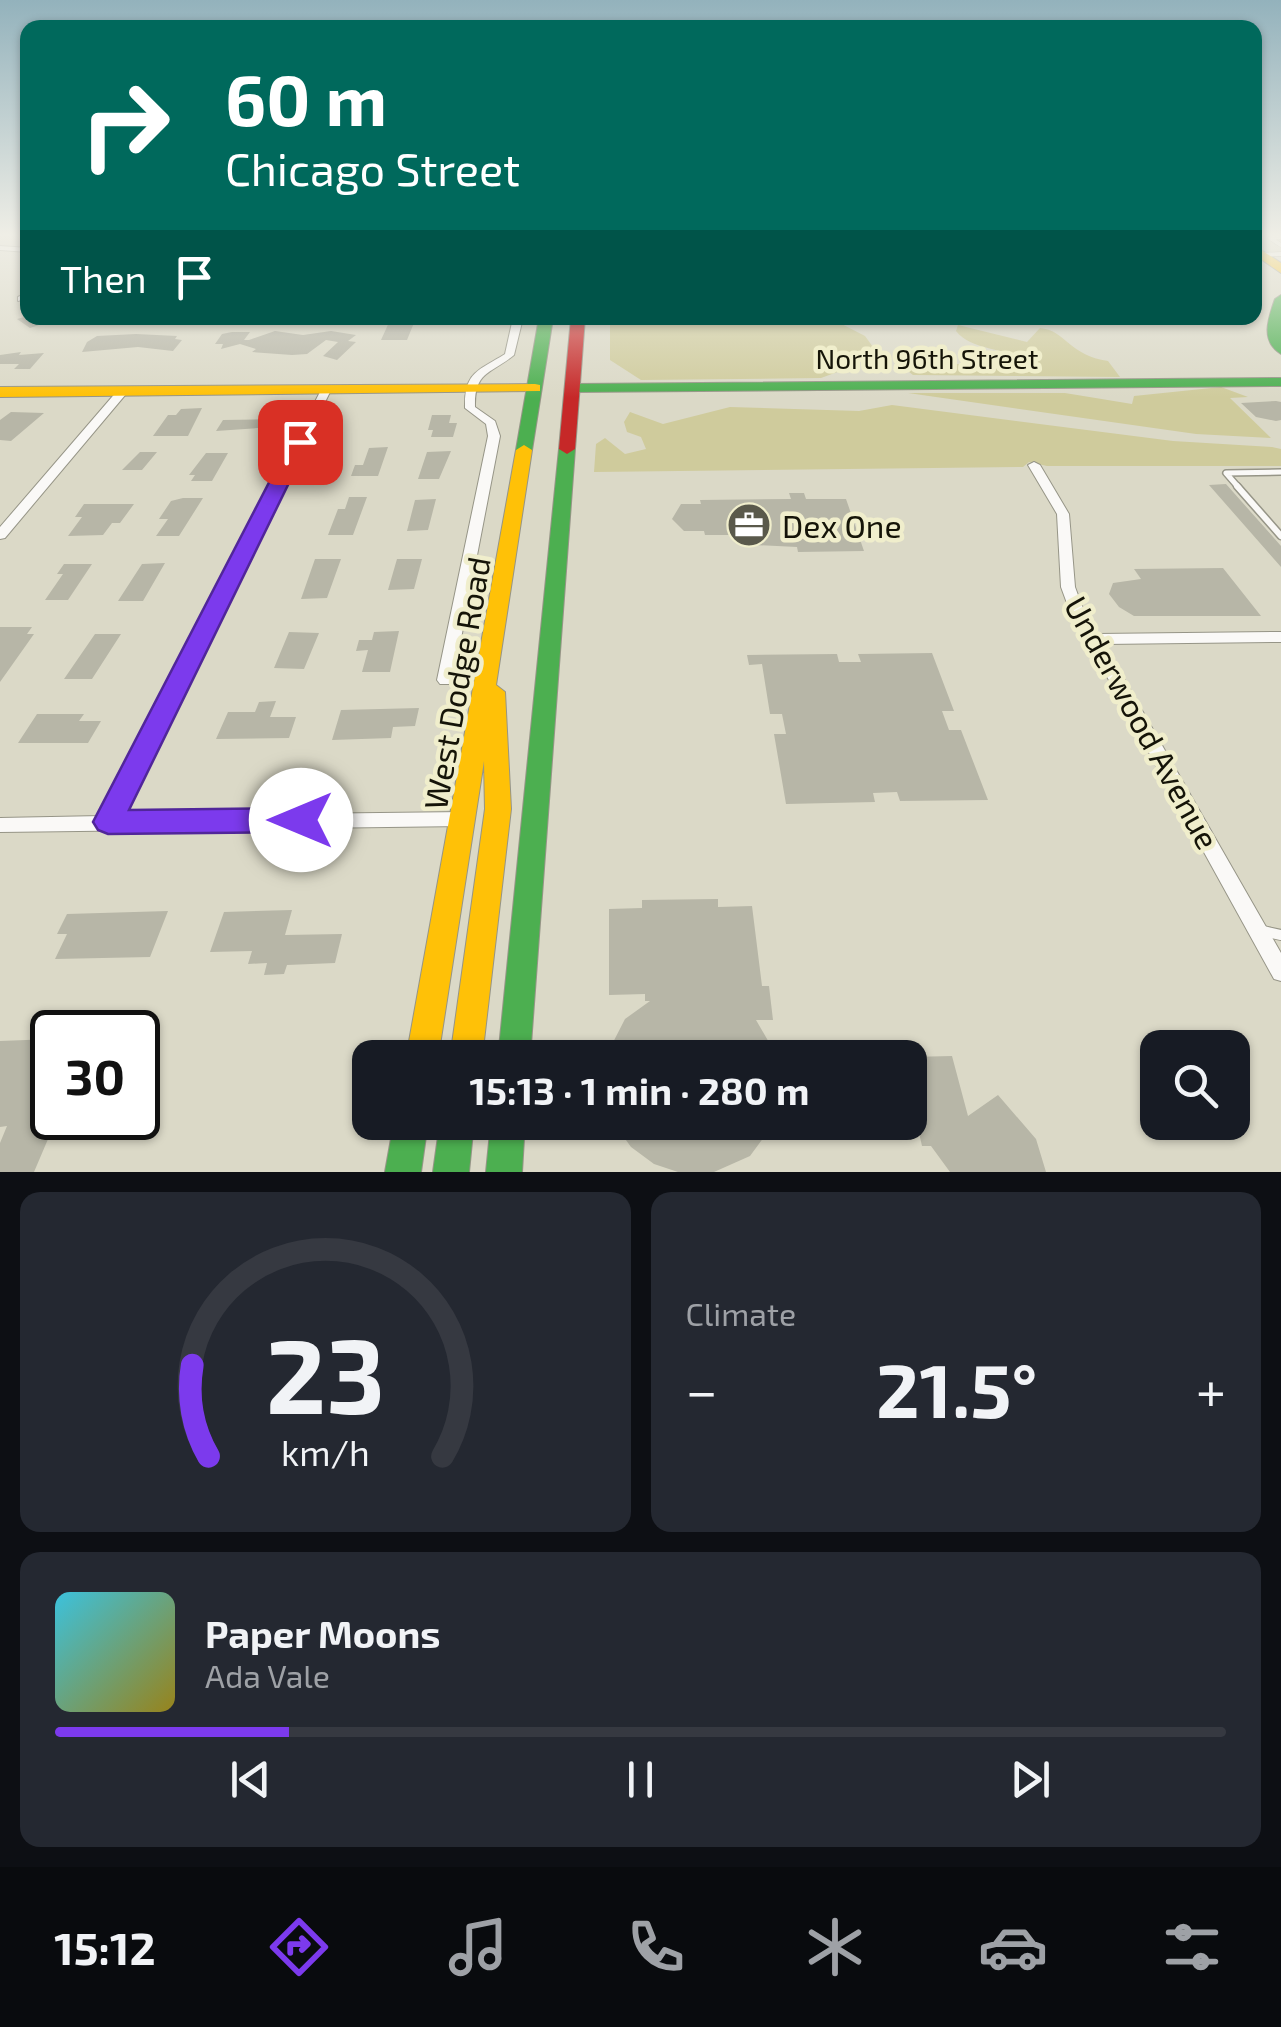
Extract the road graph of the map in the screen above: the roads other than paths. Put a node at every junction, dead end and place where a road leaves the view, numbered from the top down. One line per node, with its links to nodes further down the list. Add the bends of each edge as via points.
1 (1278, 312): 5 (main road, via 1272,336)
2 (516, 325): 9 (street, via 509,355 476,373)
3 (545, 325): 7 (main road, West Dodge Road)
4 (578, 325): 8 (main road)
5 (1281, 350)
6 (1281, 382): 8 (main road, North 96th Street)
7 (535, 388): 9 (main road); 19 (main road, West Dodge Road)
8 (573, 388): 29 (main road)
9 (470, 389): 10 (main road); 20 (street, via 470,408 492,422 494,436)
10 (326, 390): 12 (main road); 22 (street)
11 (0, 392): 12 (main road)
12 (122, 392): 15 (street)
13 (1034, 465): 18 (street, Underwood Avenue, via 1063,514 1069,592)
14 (1281, 472): 16 (lane, via 1226,472)
15 (0, 535)
16 (1281, 536)
17 (1281, 637): 18 (street)
18 (1094, 639): 24 (street, Underwood Avenue)
19 (490, 667): 21 (main road, West Dodge Road); 28 (main road, via 498,809)
20 (445, 680)
21 (464, 819): 22 (street); 27 (main road, West Dodge Road)
22 (108, 822): 23 (street)
23 (0, 824)
24 (1257, 930): 25 (lane); 26 (street, Underwood Avenue)
25 (1281, 935)
26 (1281, 972)
27 (425, 1040)
28 (468, 1040)
29 (516, 1040)
30 (408, 1140): 34 (main road)
31 (455, 1140): 35 (main road)
32 (508, 1140): 36 (main road)
33 (514, 1140): 37 (main road)
34 (402, 1172)
35 (451, 1172)
36 (504, 1172)
37 (518, 1172)

